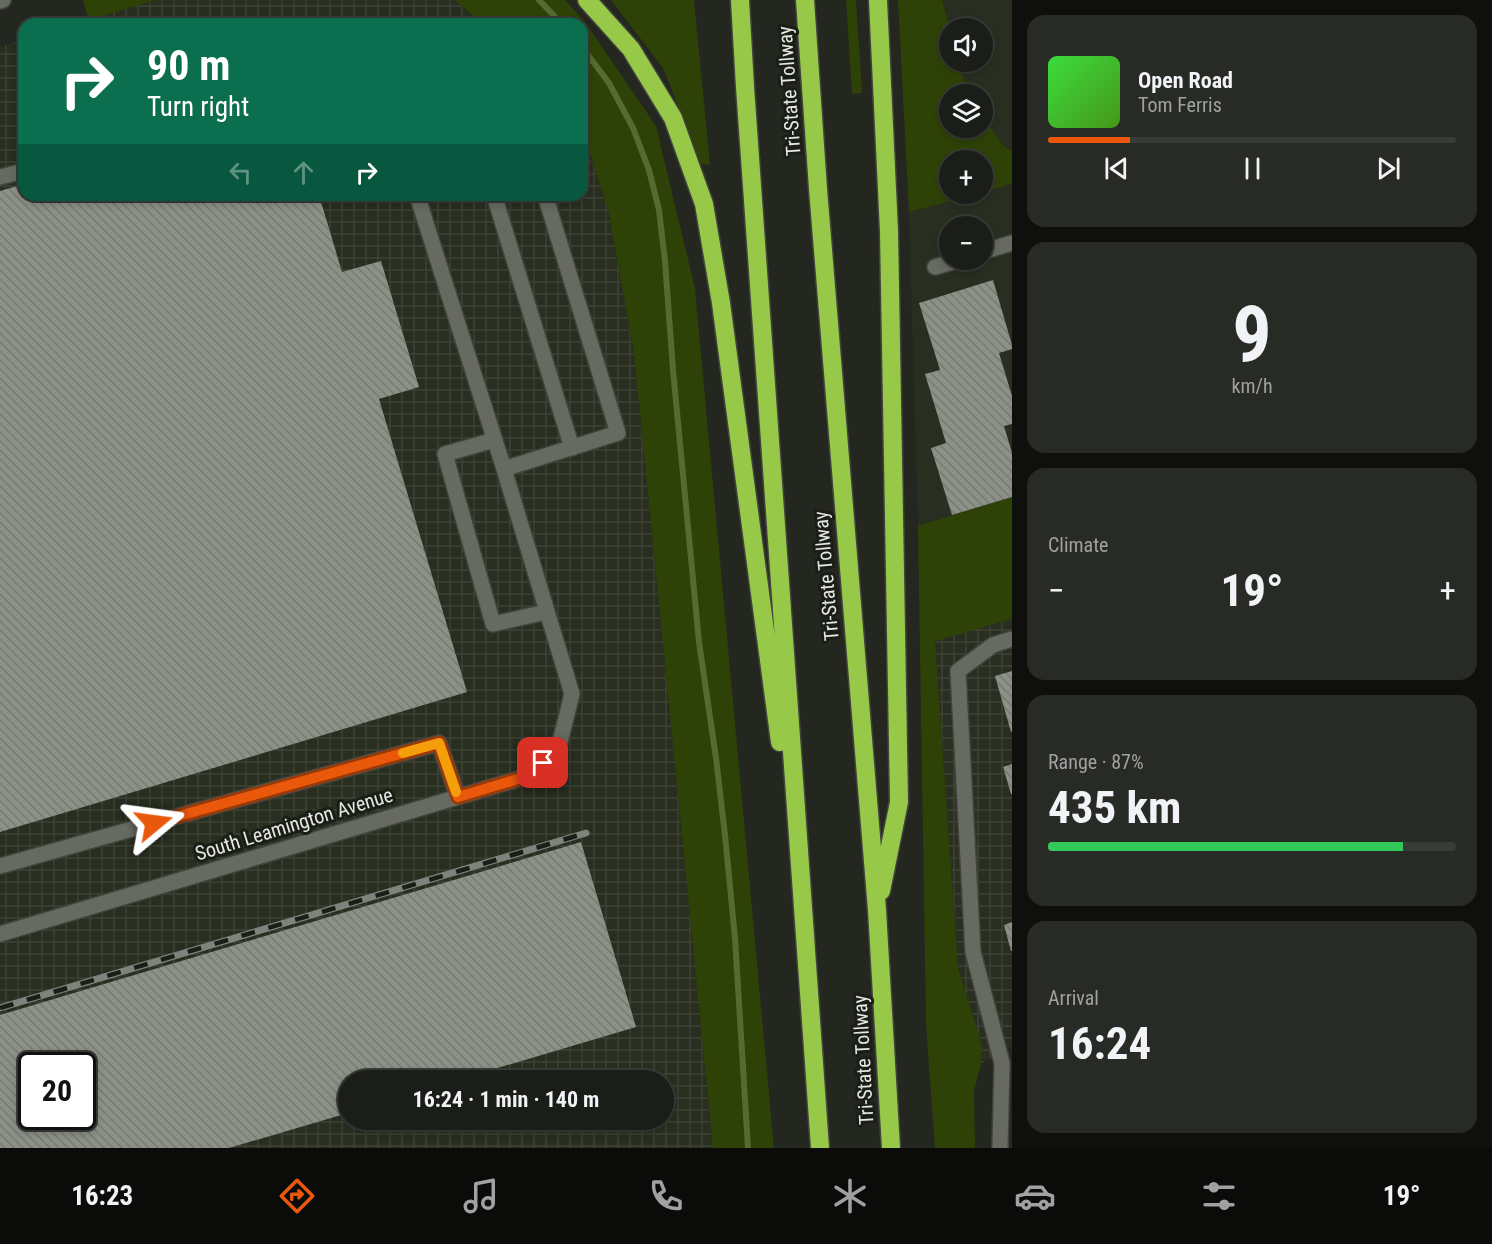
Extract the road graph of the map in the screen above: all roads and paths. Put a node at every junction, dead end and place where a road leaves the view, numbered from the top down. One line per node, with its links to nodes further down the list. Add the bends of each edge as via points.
1 (587, 0): 22 (highway, via 631,49 673,118 704,204 721,303)
2 (741, 0): 22 (highway)
3 (805, 0): 21 (highway, Tri-State Tollway)
4 (878, 0): 21 (highway, via 889,231 899,802)
5 (18, 172): 6 (street)
6 (0, 177)
7 (419, 201): 14 (street)
8 (496, 201): 15 (street)
9 (546, 201): 15 (street, via 618,433)
10 (1012, 243): 11 (street)
11 (993, 249)
12 (939, 266): 13 (street)
13 (935, 267)
14 (494, 440): 16 (street); 17 (street, via 445,454 493,624)
15 (572, 448): 16 (street)
16 (504, 469): 17 (street)
17 (546, 612): 19 (street, South Leamington Avenue, via 572,694 558,750 528,776)
18 (1012, 639): 24 (street, via 993,645 958,671 973,952)
19 (458, 797): 20 (street, via 439,743); 23 (street, South Leamington Avenue)
20 (0, 866)
21 (877, 910): 26 (highway, Tri-State Tollway)
22 (803, 919): 25 (highway)
23 (0, 934)
24 (1007, 1061): 27 (street)
25 (820, 1148)
26 (891, 1148)
27 (1000, 1148)

